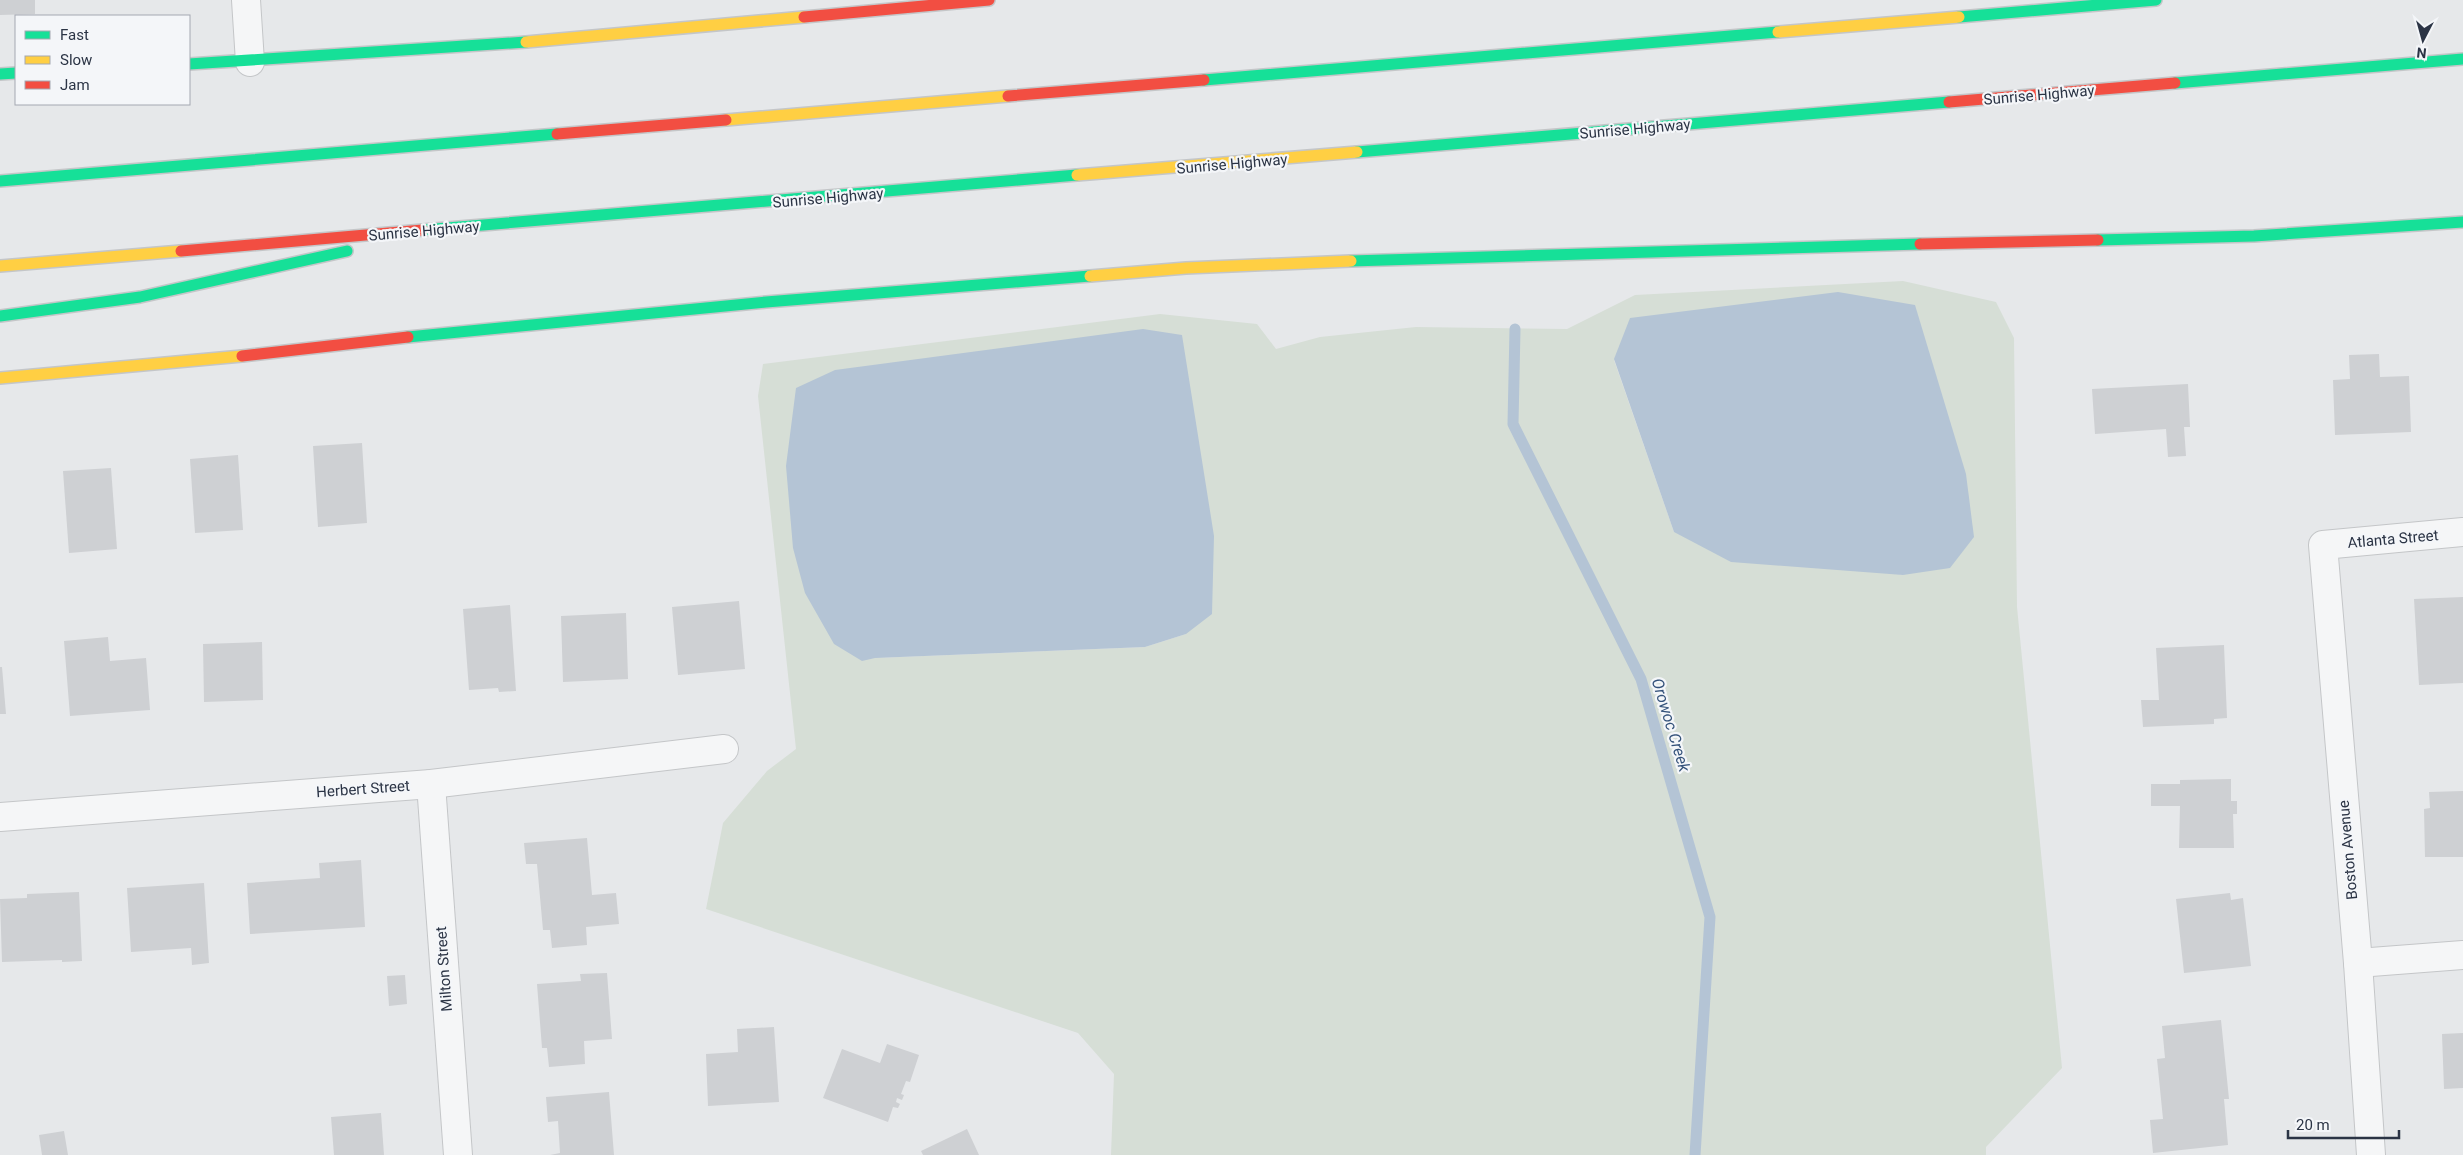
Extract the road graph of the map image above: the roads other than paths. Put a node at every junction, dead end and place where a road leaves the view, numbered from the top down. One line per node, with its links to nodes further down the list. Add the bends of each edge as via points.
1 (246, 0): 5 (street)
2 (989, 0): 5 (main road, via 515,43)
3 (2156, 0): 9 (main road)
4 (2463, 59): 11 (main road, Sunrise Highway)
5 (250, 62): 6 (main road)
6 (190, 64)
7 (15, 73): 8 (main road)
8 (0, 74)
9 (0, 181)
10 (2463, 222): 14 (main road, via 2254,236 1457,257 1186,268 746,304)
11 (450, 228): 12 (main road, Sunrise Highway); 13 (main road, via 140,297)
12 (0, 266)
13 (0, 316)
14 (0, 378)
15 (2463, 532): 16 (street, Atlanta Street)
16 (2322, 545): 21 (street, Boston Avenue)
17 (724, 749): 18 (street, Herbert Street)
18 (431, 784): 19 (street, Herbert Street); 22 (street, Milton Street)
19 (0, 817)
20 (2463, 955): 21 (street)
21 (2358, 963): 23 (street, Boston Avenue)
22 (458, 1155)
23 (2371, 1155)

